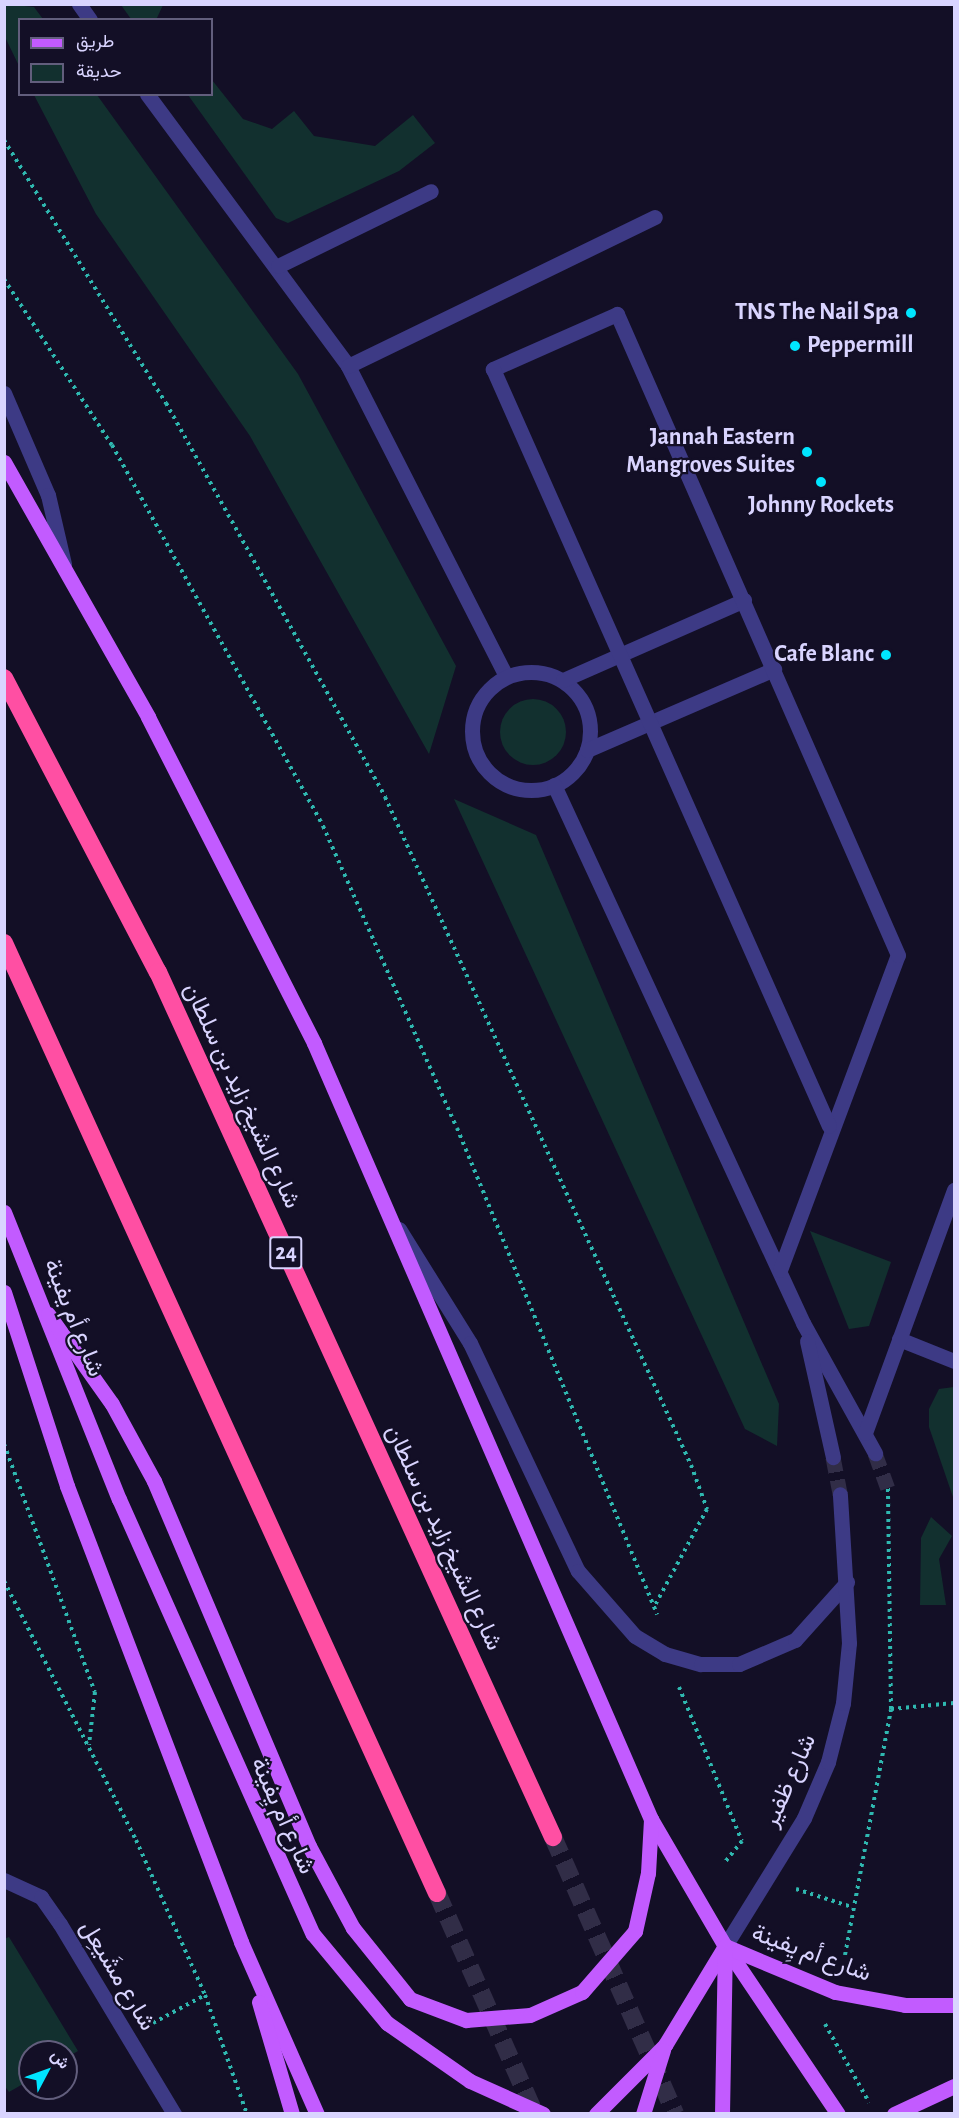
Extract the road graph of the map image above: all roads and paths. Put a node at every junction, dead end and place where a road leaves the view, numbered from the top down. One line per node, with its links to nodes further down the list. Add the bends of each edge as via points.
1 (79, 4): 2 (street)
2 (89, 18)
3 (149, 96): 7 (street)
4 (4, 140): 42 (path, via 166,403 384,797 692,1465 707,1509)
5 (431, 191): 7 (street)
6 (655, 217): 9 (street)
7 (278, 266): 9 (street)
8 (4, 279): 42 (path, via 112,445 323,826 457,1128)
9 (348, 366): 16 (street)
10 (4, 393): 12 (street, via 48,495)
11 (4, 462): 12 (main road)
12 (64, 564): 26 (main road, via 234,882)
13 (744, 600): 14 (street); 14 (street, via 617,314 493,369); 15 (street)
14 (620, 655): 18 (street); 19 (street)
15 (774, 669): 19 (street); 23 (street, via 898,955)
16 (506, 676): 18 (street, via 525,671); 21 (street, via 484,695 472,722 479,759 508,785 526,790)
17 (4, 678): 48 (highway, شارع الشيخ زايد بن سلطان / 24, via 158,972)
18 (563, 680): 20 (street, via 587,711)
19 (650, 723): 20 (street); 23 (street)
20 (587, 750): 21 (street, via 578,768)
21 (554, 785): 27 (street)
22 (4, 943): 52 (highway)
23 (830, 1126): 27 (street)
24 (954, 1191): 31 (street)
25 (4, 1212): 29 (main road, شارع أم يفينة)
26 (398, 1227): 43 (street, via 470,1343 578,1571 635,1636); 47 (main road)
27 (780, 1270): 30 (street)
28 (4, 1292): 54 (main road, via 67,1486)
29 (48, 1314): 34 (main road, شارع أم يفينة); 47 (main road, via 112,1404 154,1481 309,1846 353,1928 410,1999 466,2020 530,2015 582,1992 635,1931 648,1874)
30 (803, 1323): 33 (street); 37 (street)
31 (899, 1339): 32 (street); 33 (street)
32 (954, 1360)
33 (865, 1433): 36 (street)
34 (97, 1442): 67 (main road, شارع أم يِفينة, via 313,1934 387,2023 470,2081)
35 (4, 1444): 46 (path, via 95,1692)
36 (875, 1453)
37 (833, 1457)
38 (888, 1488): 45 (path)
39 (840, 1494): 41 (street, شارع ظفير)
40 (4, 1581): 46 (path)
41 (847, 1582): 43 (street, via 795,1640 768,1656 739,1664 701,1664); 55 (street, شارع ظفير, via 849,1643 843,1703 828,1762 804,1818)
42 (655, 1606): 43 (path)
43 (665, 1654): 49 (path, via 742,1841)
44 (954, 1703): 45 (path)
45 (891, 1709): 53 (path)
46 (89, 1746): 57 (path)
47 (651, 1819): 55 (main road)
48 (553, 1837)
49 (726, 1861)
50 (4, 1880): 60 (street, شارع مشَيعِل, via 40,1897)
51 (795, 1889): 53 (path)
52 (437, 1893)
53 (852, 1907): 56 (path)
54 (241, 1942): 65 (main road); 66 (main road)
55 (725, 1946): 58 (main road, شارع أم يِفينة, via 835,1992 905,2005); 61 (main road, شارع ظفير); 70 (main road); 71 (main road)
56 (845, 1955)
57 (205, 1995): 60 (path); 64 (path)
58 (954, 2005)
59 (825, 2024): 72 (path)
60 (128, 2037): 63 (street, شارع مشَيعِل)
61 (665, 2045): 68 (main road, شارع ظفير); 69 (main road)
62 (954, 2086): 73 (main road)
63 (174, 2114)
64 (247, 2114)
65 (292, 2114)
66 (317, 2114)
67 (543, 2114)
68 (596, 2114)
69 (643, 2114)
70 (722, 2114)
71 (838, 2114)
72 (875, 2114)
73 (894, 2114)

